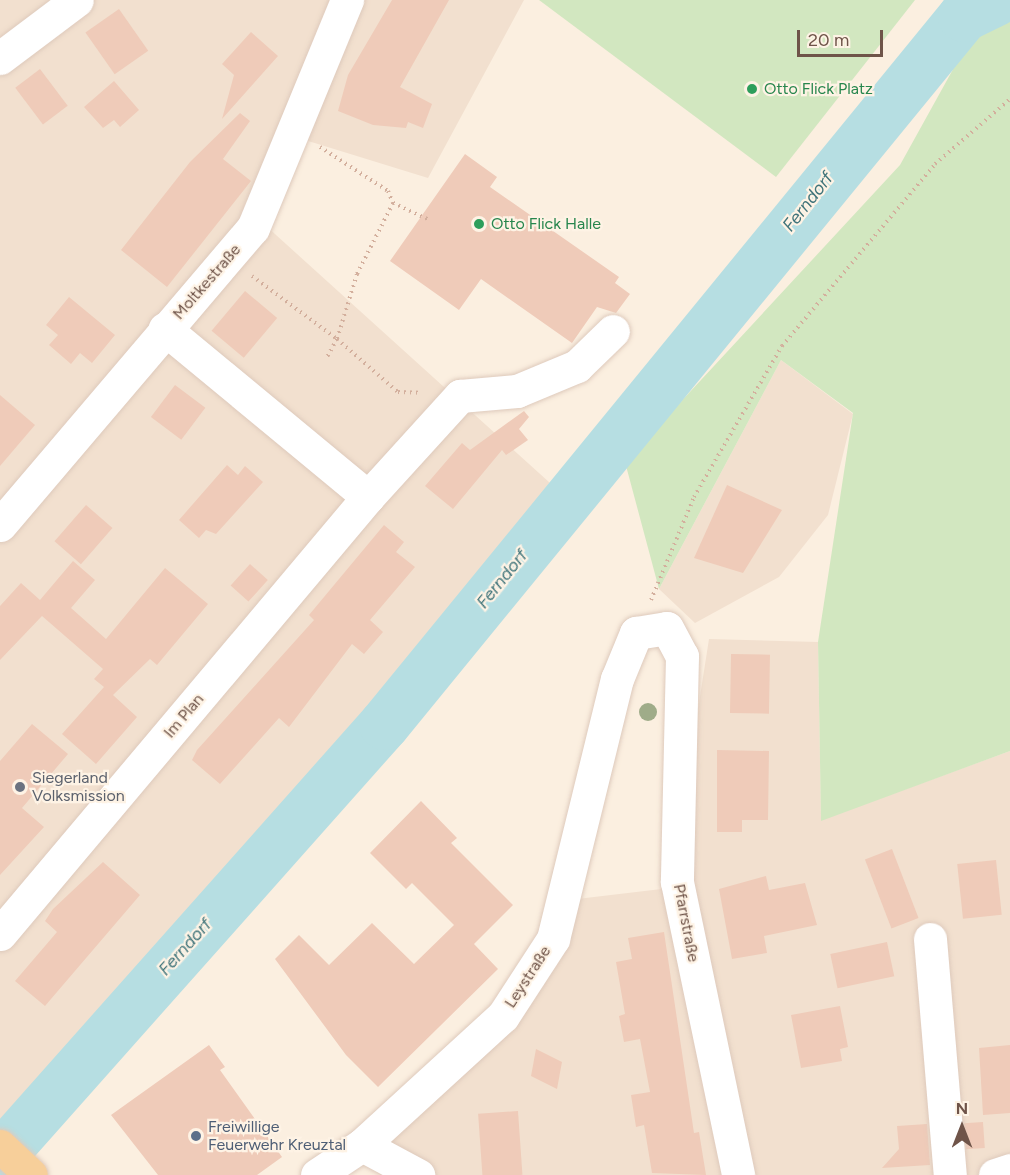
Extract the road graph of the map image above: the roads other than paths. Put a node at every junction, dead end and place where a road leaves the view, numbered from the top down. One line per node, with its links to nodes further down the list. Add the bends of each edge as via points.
1 (77, 0): 3 (street)
2 (347, 0): 4 (street, Moltkestraße, via 297,132 253,228)
3 (0, 58)
4 (165, 329): 6 (street); 7 (street, Moltkestraße)
5 (613, 331): 6 (street, Im Plan, via 577,366 517,391 460,396)
6 (368, 497): 9 (street, Im Plan)
7 (0, 525)
8 (636, 633): 11 (street, Leystraße, via 617,678 553,939 502,1016); 15 (street, Pfarrstraße, via 667,628 682,656 676,882)
9 (0, 934)
10 (930, 939): 16 (street)
11 (362, 1145): 13 (street, Leystraße); 14 (street)
12 (1010, 1170): 17 (street)
13 (316, 1175)
14 (418, 1175)
15 (738, 1175)
16 (950, 1175)
17 (995, 1175)

